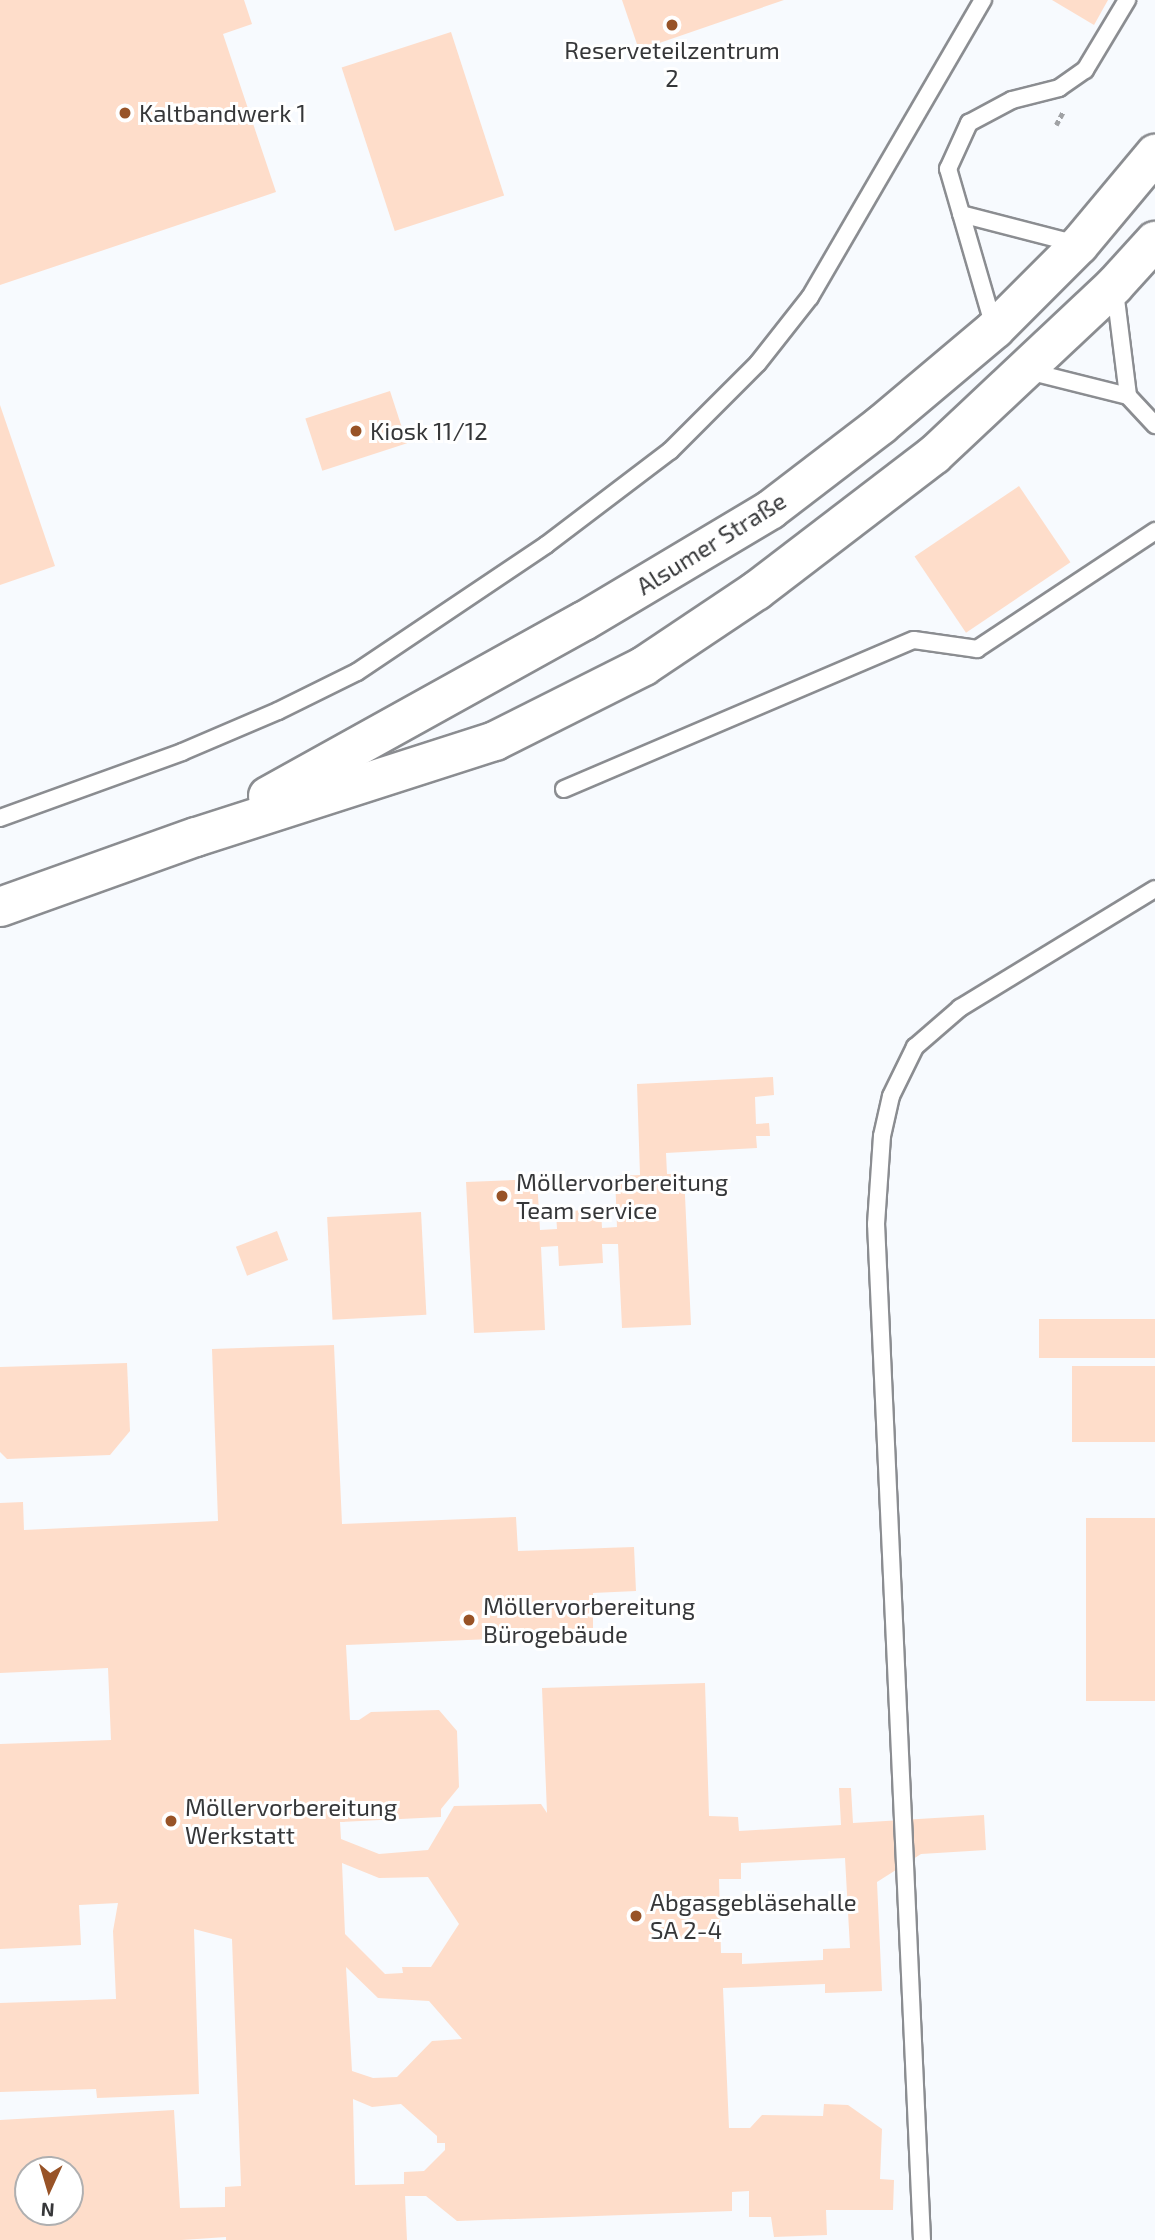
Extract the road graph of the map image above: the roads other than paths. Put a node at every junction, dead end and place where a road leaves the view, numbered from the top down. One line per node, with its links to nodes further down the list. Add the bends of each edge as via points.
1 (983, 0): 14 (lane, via 810,297 758,363 670,451 546,545 357,672 182,752)
2 (1127, 0): 4 (lane, via 1085,70 1059,88 1012,100 969,123 948,169)
3 (1155, 155): 6 (street, Alsumer Straße)
4 (961, 214): 6 (lane); 8 (lane)
5 (1155, 241): 7 (street, Alsumer Straße)
6 (1079, 245): 8 (street, Alsumer Straße)
7 (1114, 286): 9 (street, Alsumer Straße); 10 (lane)
8 (995, 329): 15 (street, Alsumer Straße, via 770,510 584,621)
9 (1026, 370): 10 (lane); 15 (street, Alsumer Straße, via 934,455 756,591 644,666 495,741)
10 (1128, 396): 11 (lane)
11 (1155, 425)
12 (1155, 531): 13 (lane, via 977,649 914,640)
13 (564, 789)
14 (0, 818)
15 (196, 837): 17 (street, Alsumer Straße)
16 (1155, 889): 18 (lane, via 960,1008 915,1047 891,1096 882,1136 876,1224)
17 (0, 907)
18 (922, 2240)

